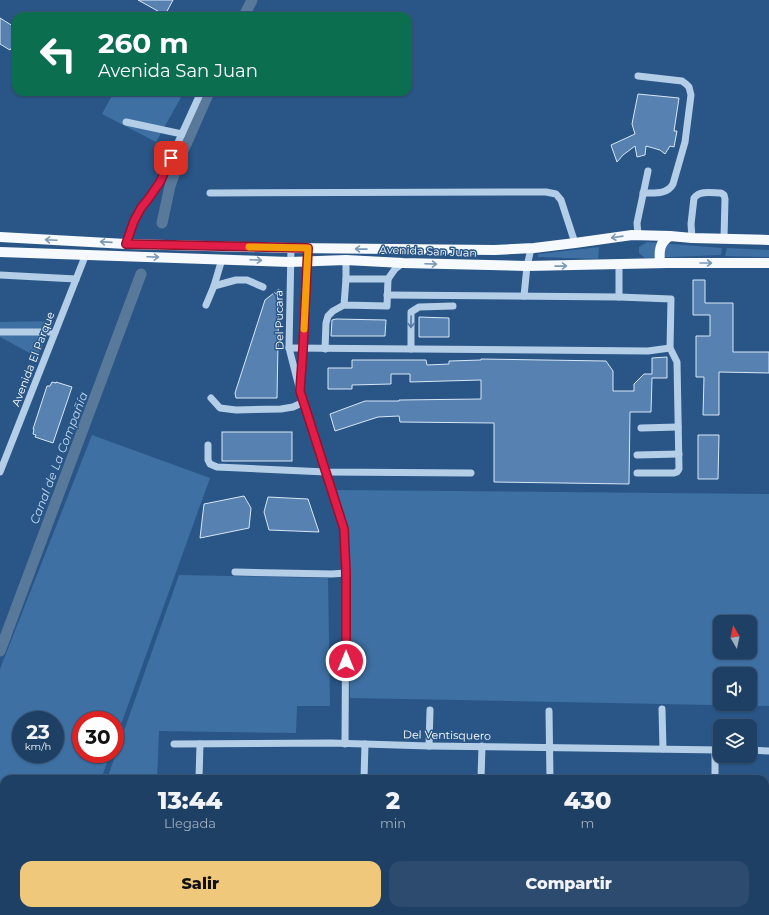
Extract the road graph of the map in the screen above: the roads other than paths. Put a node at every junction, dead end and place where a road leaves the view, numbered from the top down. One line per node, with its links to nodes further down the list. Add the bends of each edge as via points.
1 (638, 76): 7 (street, via 682,81 689,87 691,95 685,142 673,184 667,191)
2 (198, 96): 4 (street)
3 (126, 122): 4 (street)
4 (182, 134): 15 (street, via 160,182 134,221)
5 (648, 171): 7 (street)
6 (210, 193): 14 (street, via 546,192 556,194 561,200)
7 (643, 193): 8 (street, via 637,223)
8 (638, 235): 9 (main road, Avenida San Juan); 14 (main road, Avenida San Juan, one-way to 14)
9 (670, 236): 11 (main road, Avenida San Juan); 26 (main road, via 662,242)
10 (0, 237): 15 (main road, Avenida San Juan, one-way to 10)
11 (692, 238): 12 (main road, Avenida San Juan); 12 (street, via 691,224 696,195 722,193 725,199)
12 (724, 238): 13 (main road, Avenida San Juan)
13 (769, 240)
14 (575, 243): 18 (main road, Avenida San Juan)
15 (126, 244): 16 (main road, Avenida San Juan)
16 (291, 248): 17 (main road, Avenida San Juan); 24 (street, Del Pucará)
17 (308, 248): 18 (main road, Avenida San Juan, one-way to 17); 23 (street, Del Pucará)
18 (534, 248): 29 (street)
19 (0, 252): 20 (main road, Avenida San Juan)
20 (86, 254): 21 (main road, Avenida San Juan, one-way to 21); 31 (street, Avenida El Parque)
21 (222, 259): 24 (main road, Avenida San Juan, one-way to 24); 34 (street)
22 (346, 260): 23 (main road, Avenida San Juan); 25 (main road, Avenida San Juan); 32 (street)
23 (308, 261): 24 (main road, Avenida San Juan); 46 (street, Del Pucará)
24 (290, 262): 44 (street, Del Pucará)
25 (403, 263): 29 (main road, Avenida San Juan, one-way to 29); 33 (street)
26 (660, 263): 27 (main road, Avenida San Juan, one-way to 27); 28 (main road, Avenida San Juan)
27 (769, 263)
28 (619, 264): 29 (main road, Avenida San Juan, one-way to 28); 38 (street)
29 (527, 266): 37 (street)
30 (0, 275): 31 (street)
31 (76, 278): 43 (street, Avenida El Parque)
32 (346, 279): 33 (street); 40 (street)
33 (388, 279): 36 (street)
34 (214, 286): 35 (street, via 247,280); 39 (street)
35 (263, 287)
36 (387, 295): 37 (street); 40 (street, via 387,306)
37 (524, 296): 38 (street)
38 (619, 297): 45 (street, via 671,299)
39 (206, 305)
40 (344, 305): 47 (street, via 328,316)
41 (453, 306): 48 (street, one-way to 48, via 419,307 412,312)
42 (0, 332): 43 (street)
43 (55, 332): 57 (street, Avenida El Parque)
44 (289, 348): 46 (street); 49 (street, Del Pucará)
45 (670, 348): 48 (street, via 648,351); 52 (street, via 677,362)
46 (303, 349): 47 (street); 49 (street, Del Pucará)
47 (325, 349): 48 (street)
48 (411, 349)
49 (300, 391): 51 (street, Del Pucará)
50 (211, 398): 51 (street, via 220,408 236,410 281,409)
51 (304, 402): 59 (street, Del Pucará)
52 (678, 427): 53 (street); 55 (street)
53 (641, 428)
54 (208, 445): 59 (street, via 208,460 217,467)
55 (679, 454): 56 (street); 61 (street, via 677,472)
56 (637, 455)
57 (2, 462): 58 (street, Avenida El Parque)
58 (0, 472)
59 (326, 472): 60 (street); 63 (street, Del Pucará, via 344,529)
60 (471, 473)
61 (637, 473)
62 (235, 572): 63 (street)
63 (346, 573): 69 (street, Del Pucará)
64 (662, 709): 74 (street)
65 (430, 710): 71 (street)
66 (549, 711): 73 (street)
67 (174, 744): 68 (street, Del Ventisquero)
68 (200, 744): 69 (street, Del Ventisquero); 79 (street)
69 (345, 744): 70 (street, Del Ventisquero)
70 (365, 744): 71 (street, Del Ventisquero); 80 (street)
71 (429, 746): 72 (street, Del Ventisquero)
72 (482, 746): 73 (street, Del Ventisquero); 81 (street)
73 (549, 748): 74 (street, Del Ventisquero); 82 (street)
74 (663, 749): 75 (street, Del Ventisquero)
75 (713, 750)
76 (757, 750): 77 (street)
77 (769, 751)
78 (717, 763): 83 (street)
79 (199, 775)
80 (364, 775)
81 (481, 775)
82 (550, 775)
83 (715, 775)

